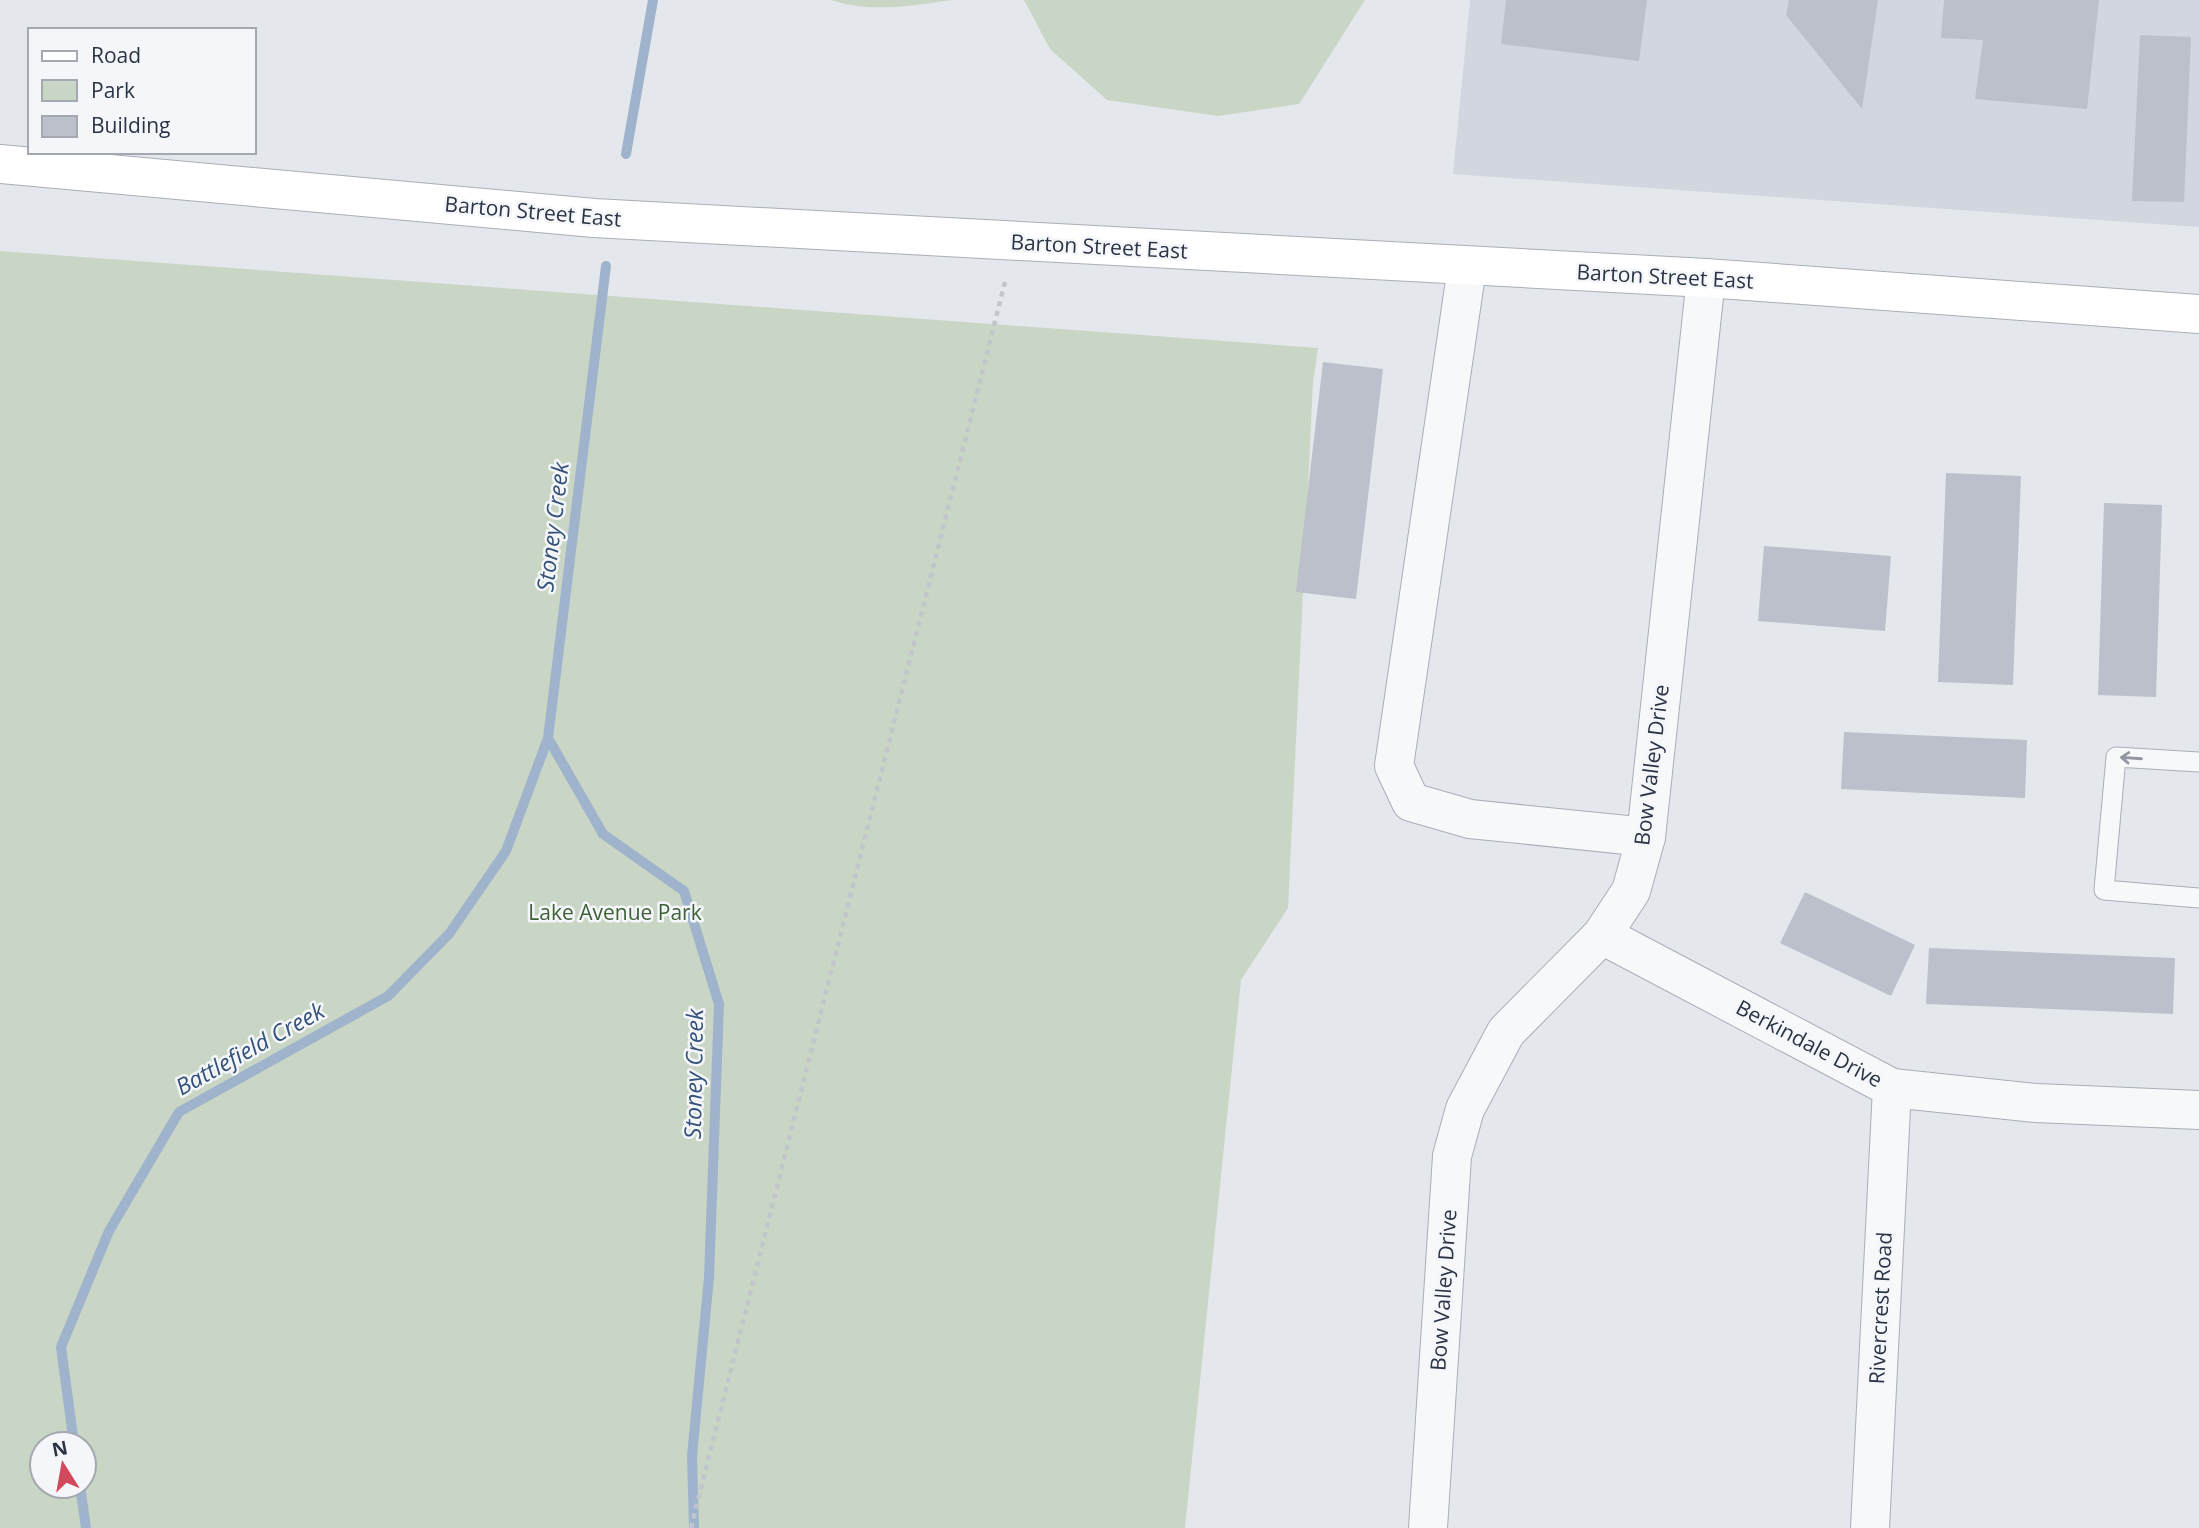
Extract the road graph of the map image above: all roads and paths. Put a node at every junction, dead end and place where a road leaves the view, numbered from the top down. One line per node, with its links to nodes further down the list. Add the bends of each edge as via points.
1 (0, 164): 2 (main road, Barton Street East, via 594,218)
2 (1015, 243): 3 (main road, Barton Street East); 12 (path)
3 (1466, 267): 4 (main road, Barton Street East); 7 (street, via 1394,766 1411,802 1470,819)
4 (1706, 278): 5 (main road, Barton Street East); 7 (street, Bow Valley Drive)
5 (2199, 314)
6 (2199, 762): 8 (lane, one-way to 8, via 2116,757 2104,890)
7 (1646, 837): 9 (street, Bow Valley Drive, via 1631,891)
8 (2199, 898)
9 (1602, 936): 10 (street, Berkindale Drive); 13 (street, Bow Valley Drive, via 1506,1032 1465,1109 1452,1156)
10 (1892, 1088): 11 (street, Berkindale Drive, via 2036,1102); 14 (street, Rivercrest Road)
11 (2199, 1110)
12 (691, 1528)
13 (1428, 1528)
14 (1870, 1528): 15 (street)
15 (1880, 1528)

